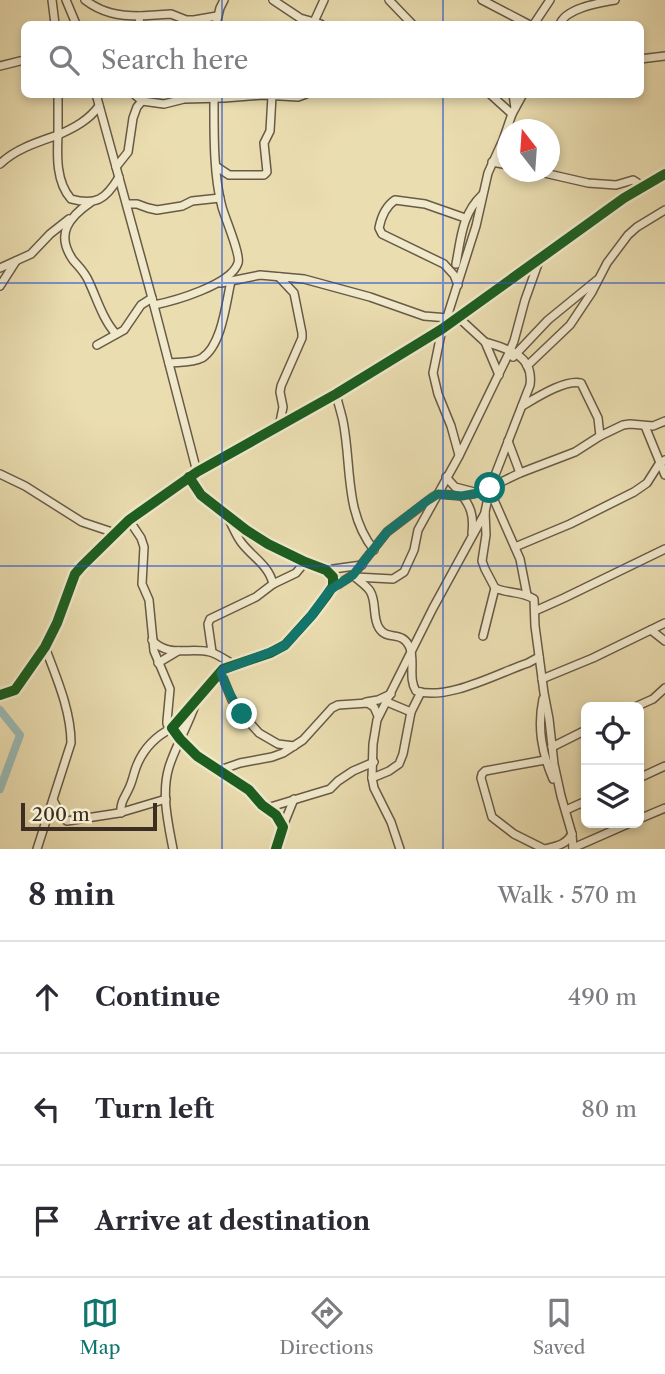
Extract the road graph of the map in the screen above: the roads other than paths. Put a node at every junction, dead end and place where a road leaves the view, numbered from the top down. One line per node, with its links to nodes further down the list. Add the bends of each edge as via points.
1 (52, 0): 13 (street)
2 (66, 0): 14 (street)
3 (85, 0): 11 (street, via 97,9)
4 (224, 0): 12 (street)
5 (273, 0): 15 (street)
6 (324, 0): 16 (street)
7 (389, 0): 17 (street)
8 (482, 0): 18 (street)
9 (550, 0): 19 (street)
10 (615, 0): 20 (street, via 581,8)
11 (139, 20): 12 (street, via 170,14 186,20)
12 (216, 20)
13 (55, 21)
14 (75, 21)
15 (310, 21)
16 (317, 21)
17 (409, 21)
18 (522, 21)
19 (536, 21)
20 (561, 21)
21 (665, 56): 22 (street)
22 (644, 59)
23 (21, 61): 24 (street)
24 (0, 66)
25 (58, 98): 36 (street)
26 (97, 98): 34 (street)
27 (142, 98): 28 (street, via 164,104); 40 (street, via 133,118 128,152)
28 (199, 98)
29 (214, 98): 41 (street)
30 (272, 98): 41 (street, via 270,131 264,142 267,172 229,175)
31 (495, 98): 35 (street)
32 (513, 98): 35 (street)
33 (521, 98): 35 (street)
34 (99, 106): 36 (street, via 91,116); 40 (street)
35 (514, 112): 37 (street)
36 (58, 135): 39 (street, via 9,155); 48 (street, via 62,186 71,199)
37 (492, 162): 38 (street); 46 (street)
38 (497, 163)
39 (0, 164)
40 (116, 167): 43 (street)
41 (217, 167): 47 (street)
42 (665, 174): 45 (street)
43 (119, 177): 48 (street, via 103,198); 49 (street)
44 (560, 177): 45 (street, via 616,185 633,180)
45 (644, 187): 53 (street)
46 (482, 195): 52 (street); 55 (street)
47 (220, 198): 49 (street, via 156,209); 62 (street, via 239,259 228,277)
48 (92, 202): 51 (street)
49 (127, 204): 65 (street)
50 (665, 210): 60 (street, via 628,235)
51 (73, 217): 54 (street, via 31,254); 68 (street, via 66,227 66,247)
52 (465, 218): 56 (street, via 400,201 392,202 385,211 380,232); 57 (street)
53 (539, 260): 66 (street); 71 (street)
54 (16, 261): 58 (street); 64 (street)
55 (466, 261): 57 (street); 63 (street)
56 (444, 264): 57 (street); 63 (street)
57 (456, 264)
58 (0, 268)
59 (278, 276): 61 (street); 66 (street, via 370,297 424,316); 82 (street, via 294,293 302,333 281,386)
60 (598, 280): 71 (street); 73 (street, via 570,325)
61 (231, 281): 62 (street); 72 (street, via 220,331 211,349 198,359)
62 (213, 285): 65 (street, via 172,302)
63 (458, 285): 66 (street, via 449,310)
64 (0, 286)
65 (153, 301): 68 (street, via 141,305); 72 (street)
66 (453, 319): 67 (street); 69 (street)
67 (442, 329): 76 (street); 86 (street, via 433,373)
68 (116, 334): 70 (street)
69 (485, 342): 71 (street); 74 (street)
70 (96, 345)
71 (513, 352): 73 (street); 74 (street)
72 (169, 363): 88 (street)
73 (527, 366): 75 (street)
74 (499, 375): 86 (street)
75 (530, 385): 77 (street); 78 (street)
76 (336, 394): 82 (street); 105 (street, via 344,422 355,516)
77 (544, 394): 78 (street); 79 (street, via 581,383)
78 (521, 407): 85 (street)
79 (598, 418): 83 (street); 84 (street)
80 (665, 421): 81 (street)
81 (645, 426): 83 (street); 87 (street)
82 (279, 427): 88 (street)
83 (615, 429): 84 (street)
84 (600, 436): 89 (street, via 575,452)
85 (508, 440): 89 (street); 95 (street)
86 (459, 456): 93 (street)
87 (662, 462): 91 (street); 104 (street, via 634,492)
88 (197, 471): 92 (street)
89 (520, 473): 95 (street)
90 (0, 474): 102 (street, via 82,522)
91 (665, 475)
92 (189, 477): 100 (street, via 201,495); 101 (street)
93 (446, 477): 94 (street); 97 (street)
94 (455, 487): 96 (street); 98 (street)
95 (490, 489): 96 (street); 99 (street); 104 (street)
96 (478, 493): 98 (street)
97 (438, 494): 98 (street); 105 (street, via 387,532); 111 (street, via 418,530 404,572 393,579)
98 (462, 496): 103 (street, via 473,516)
99 (485, 512): 103 (street); 113 (street, via 482,561)
100 (228, 517): 107 (street); 112 (street, via 240,541 272,576)
101 (129, 520): 102 (street); 120 (street, via 144,547 142,584 149,600)
102 (115, 533): 122 (street, via 75,575)
103 (470, 541): 125 (street)
104 (515, 547): 115 (street)
105 (374, 550): 109 (street)
106 (663, 551): 108 (street); 116 (street)
107 (305, 562): 110 (street); 112 (street, via 296,573)
108 (665, 562)
109 (362, 565): 110 (street); 111 (street)
110 (326, 570): 114 (street, via 333,580)
111 (354, 576): 114 (street); 125 (street, via 370,591 381,631 407,640)
112 (273, 584): 124 (street, via 210,619)
113 (495, 588): 115 (street); 119 (street)
114 (330, 590): 128 (street, via 285,645)
115 (527, 595): 116 (street, via 534,599)
116 (535, 611): 126 (street)
117 (665, 623): 118 (street)
118 (651, 630): 121 (street); 130 (street)
119 (483, 636)
120 (151, 638): 123 (street, via 166,650); 127 (street)
121 (665, 641)
122 (45, 647): 134 (street, via 15,690); 155 (street, via 71,730 69,752)
123 (178, 650): 124 (street); 127 (street)
124 (212, 652): 128 (street)
125 (412, 652): 132 (street, via 414,688); 135 (street)
126 (539, 657): 130 (street); 132 (street, via 453,691)
127 (158, 663): 141 (street, via 170,689 167,724)
128 (235, 665): 129 (street)
129 (221, 673): 136 (street); 144 (street, via 232,700 260,733 278,744)
130 (542, 679): 133 (street)
131 (665, 691): 138 (street)
132 (421, 692): 139 (street)
133 (544, 693): 145 (street); 146 (street, via 540,731)
134 (0, 695)
135 (389, 698): 137 (street); 139 (street); 140 (street)
136 (196, 701): 141 (street); 143 (street)
137 (365, 702): 140 (street); 144 (street, via 335,706)
138 (644, 703)
139 (411, 712): 151 (street, via 399,764)
140 (378, 716): 147 (street)
141 (172, 728): 143 (street); 160 (street, via 144,752 121,802)
142 (581, 732): 145 (street)
143 (180, 739): 149 (street); 153 (street, via 169,767)
144 (295, 746): 149 (street)
145 (552, 747): 152 (street)
146 (545, 760): 152 (street); 170 (street, via 485,771 481,778 492,817)
147 (374, 762): 151 (street); 154 (street, via 330,789)
148 (665, 765): 150 (street)
149 (220, 770): 157 (street)
150 (644, 776)
151 (372, 778): 169 (street)
152 (561, 796): 159 (street)
153 (166, 799): 160 (street); 167 (street)
154 (295, 799): 157 (street); 162 (street)
155 (52, 800): 160 (street, via 67,821); 166 (street)
156 (581, 803): 159 (street)
157 (267, 807): 162 (street)
158 (665, 808): 161 (street)
159 (566, 810): 164 (street)
160 (121, 813)
161 (644, 817)
162 (283, 827): 168 (street)
163 (619, 828): 165 (street)
164 (572, 834): 165 (street); 170 (street, via 562,844)
165 (573, 848)
166 (37, 849)
167 (173, 849)
168 (276, 849)
169 (400, 849)
170 (545, 849)

